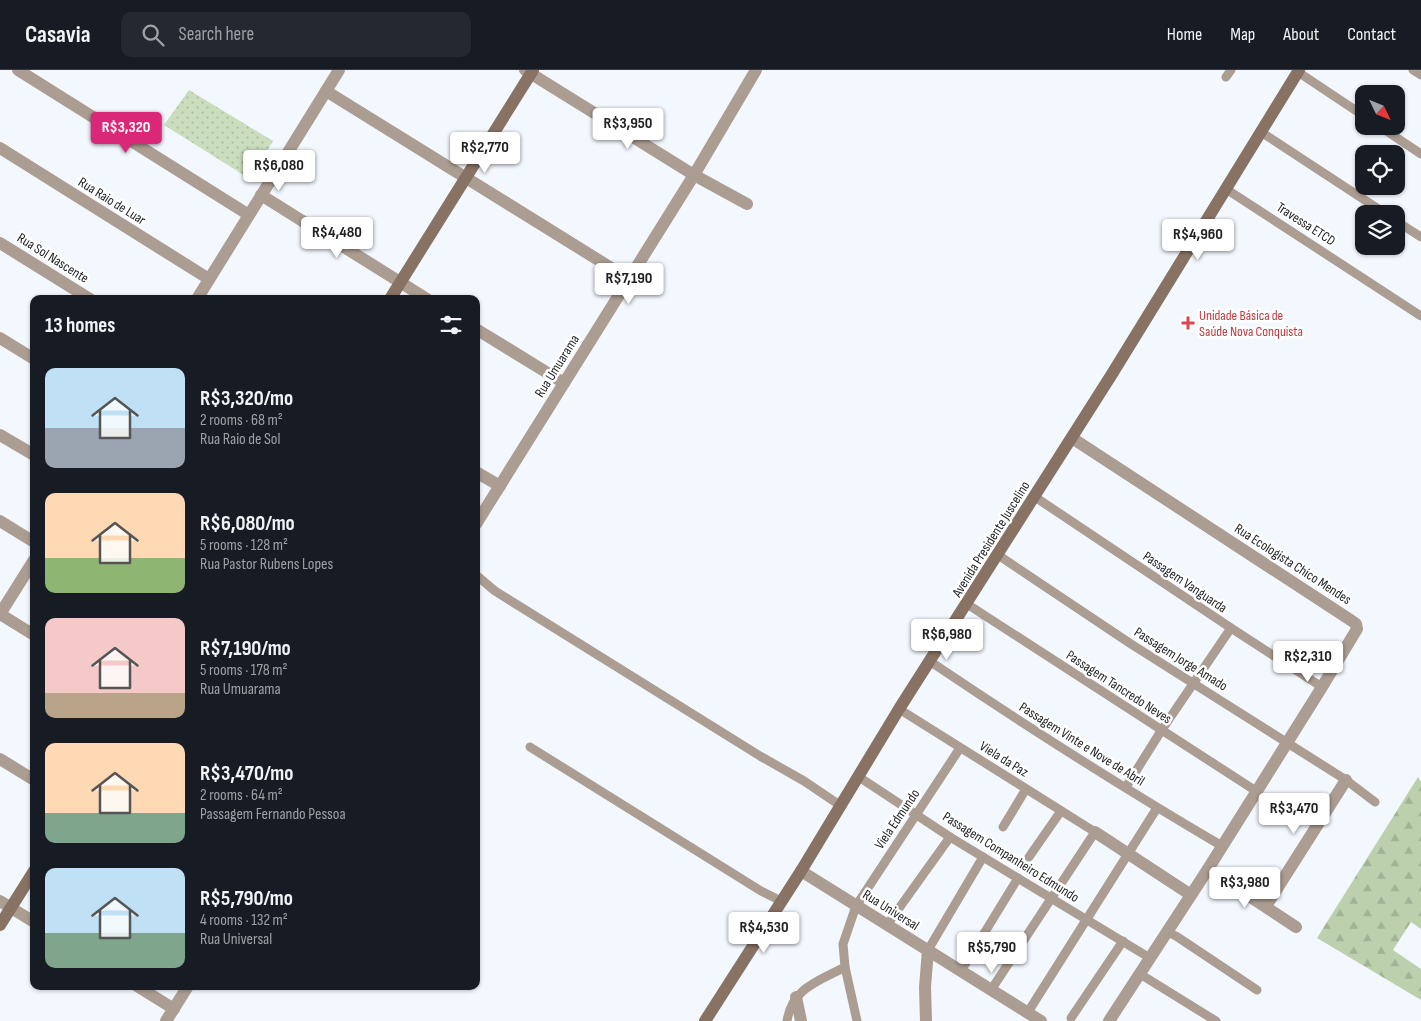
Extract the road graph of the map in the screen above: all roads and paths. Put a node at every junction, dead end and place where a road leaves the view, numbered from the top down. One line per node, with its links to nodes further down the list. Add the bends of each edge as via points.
1 (18, 70): 20 (street)
2 (339, 70): 8 (street)
3 (1413, 70): 7 (lane)
4 (530, 71): 14 (street); 15 (street)
5 (753, 71): 14 (street, Rua Umuarama)
6 (1298, 71): 9 (lane); 10 (street, Avenida Presidente Juscelino)
7 (1421, 75)
8 (326, 91): 15 (street); 17 (street)
9 (1355, 110)
10 (1261, 132): 16 (street, Avenida Presidente Juscelino); 19 (lane)
11 (1392, 135): 13 (lane)
12 (0, 148): 24 (street, Rua Raio de Luar)
13 (1421, 154)
14 (694, 175): 18 (street); 25 (street, Rua Umuarama)
15 (466, 178): 25 (street); 26 (street)
16 (1226, 189): 31 (lane, Travessa ETCD); 37 (street, Avenida Presidente Juscelino)
17 (261, 195): 20 (street); 26 (street)
18 (747, 204)
19 (1372, 205)
20 (249, 215): 24 (street)
21 (1405, 227): 22 (lane)
22 (1421, 237)
23 (0, 243): 27 (street, Rua Sol Nascente)
24 (209, 279): 28 (street)
25 (629, 279): 35 (street, Rua Umuarama)
26 (401, 282): 29 (street); 30 (street)
27 (84, 295)
28 (199, 295)
29 (393, 295)
30 (422, 295)
31 (1421, 316)
32 (480, 331): 35 (street)
33 (0, 338): 34 (street)
34 (30, 357)
35 (564, 383): 40 (street, Rua Umuarama)
36 (0, 435): 38 (street)
37 (1072, 438): 41 (street, Avenida Presidente Juscelino); 54 (street, Rua Ecologista Chico Mendes, via 1356,624 1354,634)
38 (30, 453)
39 (480, 474): 40 (street)
40 (500, 486): 42 (street, Rua Umuarama)
41 (1035, 497): 45 (street, Avenida Presidente Juscelino); 50 (lane, Passagem Vanguarda)
42 (480, 518)
43 (0, 521): 44 (street)
44 (30, 540)
45 (998, 555): 48 (street, Avenida Presidente Juscelino); 53 (lane, Passagem Jorge Amado)
46 (30, 566): 49 (street)
47 (480, 578): 68 (lane, via 496,592)
48 (967, 604): 52 (street, Avenida Presidente Juscelino); 56 (lane, Passagem Tancredo Neves)
49 (2, 608): 51 (street)
50 (1231, 628): 53 (lane); 54 (lane, Passagem Vanguarda)
51 (30, 632)
52 (931, 662): 55 (street, Avenida Presidente Juscelino); 64 (lane, Passagem Vinte e Nove de Abril)
53 (1193, 682): 56 (lane); 57 (lane, Passagem Jorge Amado)
54 (1322, 687): 57 (street, Rua Ecologista Chico Mendes)
55 (900, 710): 59 (lane, Viela da Paz); 61 (street, Avenida Presidente Juscelino)
56 (1161, 731): 64 (lane); 66 (lane, Passagem Tancredo Neves)
57 (1287, 742): 63 (lane, Passagem Jorge Amado); 66 (street, Rua Ecologista Chico Mendes)
58 (530, 747): 85 (lane)
59 (960, 748): 65 (lane, Viela da Paz); 71 (lane, Viela Edmundo)
60 (0, 759): 62 (street)
61 (859, 777): 68 (street, Avenida Presidente Juscelino); 71 (lane, Passagem Companheiro Edmundo)
62 (30, 778)
63 (1346, 780): 67 (lane, Passagem Jorge Amado); 88 (street)
64 (1126, 787): 69 (lane, Passagem Vinte e Nove de Abril)
65 (1026, 789): 70 (lane, Viela da Paz); 72 (lane)
66 (1256, 791): 75 (street, Rua Ecologista Chico Mendes)
67 (1375, 802)
68 (841, 806): 80 (street, Avenida Presidente Juscelino)
69 (1157, 808): 75 (lane, Passagem Vinte e Nove de Abril); 76 (lane)
70 (1061, 811): 73 (lane, Viela da Paz); 78 (lane)
71 (917, 814): 74 (lane, Passagem Companheiro Edmundo); 87 (lane, Viela Edmundo)
72 (1003, 828)
73 (1095, 832): 76 (street); 84 (lane)
74 (950, 837): 77 (lane, Passagem Companheiro Edmundo); 92 (lane)
75 (1222, 846): 79 (street, Rua Ecologista Chico Mendes)
76 (1128, 855): 83 (street); 89 (lane)
77 (983, 857): 82 (lane, Passagem Companheiro Edmundo); 96 (lane)
78 (1029, 857)
79 (1208, 869): 83 (street, Rua Ecologista Chico Mendes); 88 (street)
80 (801, 871): 85 (street, Avenida Presidente Juscelino); 87 (street, Rua Universal)
81 (30, 876): 86 (street)
82 (1018, 878): 84 (lane, Passagem Companheiro Edmundo); 99 (lane)
83 (1191, 895): 94 (street, Rua Ecologista Chico Mendes)
84 (1052, 898): 89 (lane, Passagem Companheiro Edmundo); 103 (lane)
85 (781, 901): 109 (street, Avenida Presidente Juscelino)
86 (5, 905): 90 (street); 91 (street)
87 (856, 906): 92 (street, Rua Universal); 98 (lane, Viela Edmundo, via 843,944)
88 (1266, 906): 93 (street)
89 (1087, 919): 95 (lane, Passagem Companheiro Edmundo); 107 (lane)
90 (30, 920)
91 (0, 925)
92 (887, 925): 96 (street, Rua Universal)
93 (1296, 927)
94 (1167, 932): 97 (street, Rua Ecologista Chico Mendes); 104 (lane)
95 (1122, 941): 97 (lane, Passagem Companheiro Edmundo); 108 (lane)
96 (928, 950): 99 (street, Rua Universal); 114 (street)
97 (1150, 958): 100 (street, Rua Ecologista Chico Mendes)
98 (846, 967): 105 (lane); 113 (lane, Viela Edmundo)
99 (960, 971): 103 (street, Rua Universal)
100 (1140, 974): 116 (street, Rua Ecologista Chico Mendes); 117 (lane)
101 (143, 990): 106 (street)
102 (186, 990): 106 (street)
103 (992, 990): 107 (street, Rua Universal)
104 (1257, 990)
105 (796, 997): 111 (lane); 112 (street)
106 (174, 1009): 110 (street)
107 (1028, 1012): 115 (street, Rua Universal)
108 (1071, 1018)
109 (706, 1020)
110 (166, 1021)
111 (786, 1021)
112 (801, 1021)
113 (857, 1021)
114 (926, 1021)
115 (1041, 1021)
116 (1109, 1021)
117 (1216, 1021)

